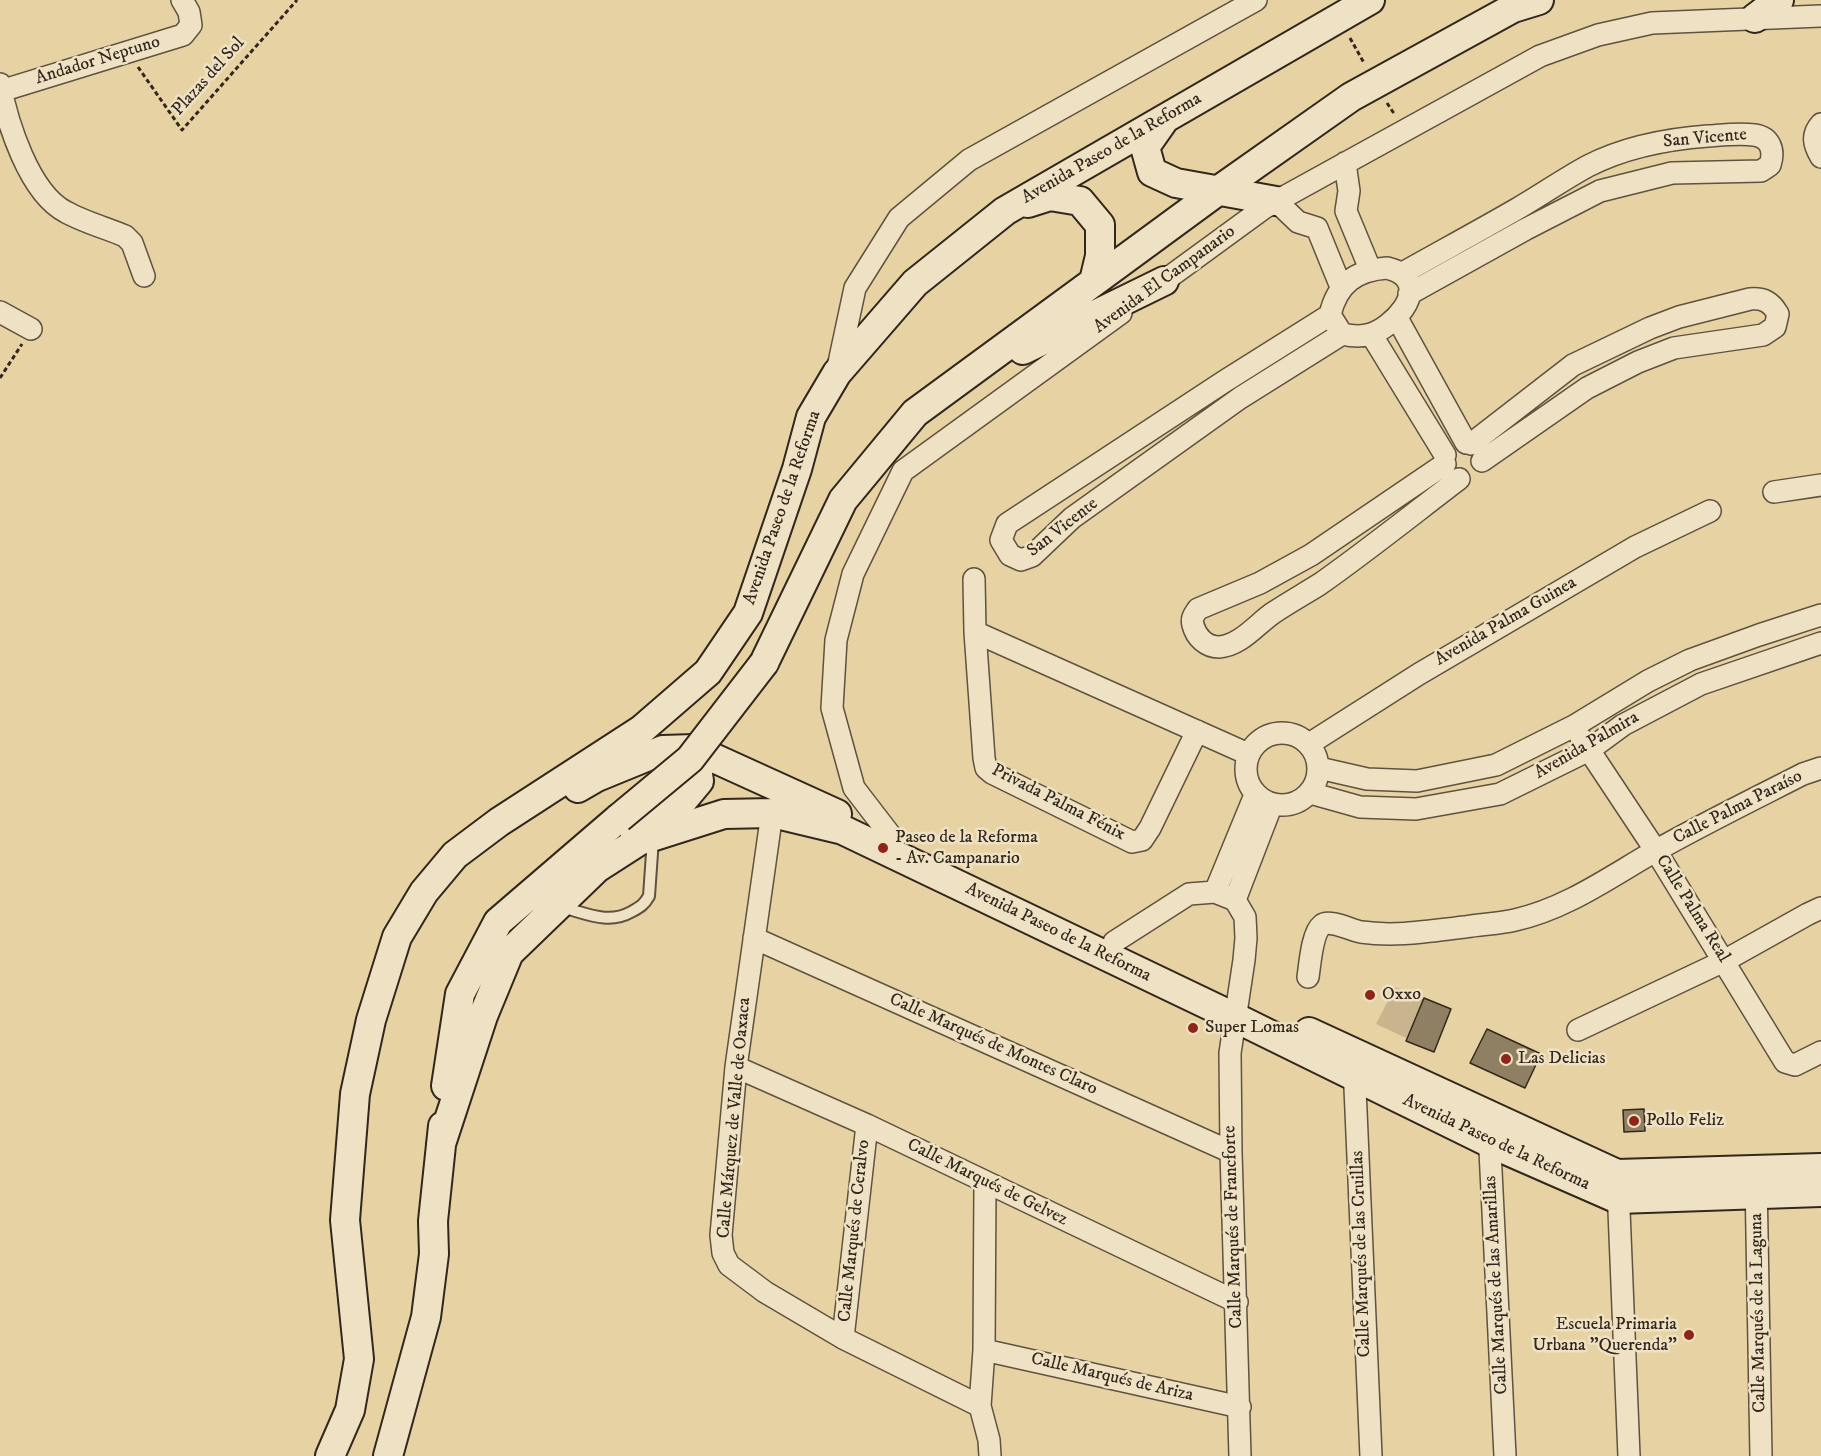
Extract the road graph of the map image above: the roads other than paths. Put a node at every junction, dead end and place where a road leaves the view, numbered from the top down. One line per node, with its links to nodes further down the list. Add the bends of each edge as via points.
1 (182, 0): 8 (street, Andador Neptuno, via 191,25 183,35)
2 (1256, 0): 33 (street, via 969,160 899,218 855,288)
3 (1370, 0): 9 (street, Avenida Paseo de la Reforma)
4 (1539, 0): 13 (street, Avenida Paseo de la Reforma, via 1513,8 1351,97)
5 (1779, 0): 7 (street)
6 (1821, 16): 7 (street, Avenida El Campanario)
7 (1755, 18): 12 (street, Avenida El Campanario, via 1652,23 1578,42 1540,56)
8 (1, 88): 22 (street, via 23,160 39,188 64,211 125,237 132,243)
9 (1166, 117): 13 (street, via 1145,147 1152,172 1176,183); 16 (street, Avenida Paseo de la Reforma)
10 (1821, 124): 11 (street, via 1814,136)
11 (1821, 157)
12 (1345, 163): 14 (street, Avenida El Campanario); 17 (street, via 1349,191)
13 (1219, 190): 14 (street); 23 (street, Avenida Paseo de la Reforma)
14 (1276, 201): 18 (street, via 1298,222); 24 (street, Avenida El Campanario)
15 (1517, 209): 19 (street); 19 (street, San Vicente, via 1590,165 1638,147 1683,138 1745,134 1761,136 1771,147 1770,165 1761,171 1672,173 1600,191); 21 (street, San Vicente)
16 (1005, 211): 23 (street, via 1050,196 1080,201 1100,225 1100,256); 33 (street, Avenida Paseo de la Reforma, via 915,283)
17 (1346, 211): 18 (street); 20 (street)
18 (1317, 228): 25 (street)
19 (1526, 228): 26 (street, San Vicente)
20 (1370, 269): 21 (street, via 1387,268); 25 (street)
21 (1401, 274): 26 (street)
22 (144, 276)
23 (1094, 281): 35 (street, Avenida Paseo de la Reforma)
24 (1164, 281): 35 (street); 58 (street, Avenida El Campanario, via 903,471 853,574 836,640 832,708 855,788)
25 (1341, 287): 28 (street)
26 (1409, 294): 29 (street, via 1406,308)
27 (0, 312): 30 (street)
28 (1330, 315): 31 (street); 34 (street, San Vicente)
29 (1397, 318): 32 (street); 37 (street)
30 (31, 329)
31 (1342, 334): 32 (street); 36 (street, San Vicente)
32 (1371, 334): 38 (street)
33 (837, 373): 60 (street, Avenida Paseo de la Reforma, via 811,417 748,613 708,672 641,730)
34 (1226, 381): 36 (street); 36 (street, San Vicente, via 1007,524 1001,540 1010,555 1021,560 1032,556 1072,518)
35 (956, 383): 78 (street, Avenida Paseo de la Reforma, bridge, via 915,413 843,500 764,663 690,759 498,922 460,994 446,1077)
36 (1240, 398)
37 (1473, 449): 37 (street, via 1638,362 1674,348 1763,335 1775,327 1778,314 1761,299 1750,299 1650,328 1573,365); 38 (street, via 1457,443 1450,448); 38 (street, via 1480,469 1475,476 1468,479)
38 (1450, 466): 38 (street, via 1311,555 1260,583 1198,609 1192,622 1196,633 1204,643 1219,647 1246,635 1319,584)
39 (1821, 485): 40 (street)
40 (1774, 492)
41 (1710, 511): 48 (street, Avenida Palma Guinea, via 1625,553 1419,674)
42 (974, 579): 44 (street, Privada Palma Fénix)
43 (1821, 615): 46 (street, Avenida Palmira, via 1690,660)
44 (975, 632): 47 (street); 47 (street, Privada Palma Fénix, via 986,768 1132,842 1142,840 1150,828)
45 (1821, 643): 50 (street, Avenida Palmira, via 1701,684 1623,725)
46 (1574, 726): 50 (street, Calle Palma Real); 52 (street, Avenida Palmira, via 1496,765 1417,781 1367,779)
47 (1197, 731): 51 (street)
48 (1309, 744): 51 (street, via 1294,735 1276,733 1260,740); 52 (street)
49 (663, 750): 58 (street, Avenida Paseo de la Reforma, via 694,749); 60 (street, via 597,777); 61 (street, via 693,758 699,781 684,799 654,818)
50 (1589, 750): 54 (street, Avenida Palmira, via 1500,794 1416,809 1360,807); 59 (street, Calle Palma Real)
51 (1248, 754): 55 (street, via 1246,776)
52 (1319, 768): 54 (street)
53 (1821, 768): 59 (street, Calle Palma Paraíso)
54 (1310, 793): 55 (street, via 1293,804)
55 (1263, 799): 62 (street); 63 (street)
56 (772, 813): 57 (street, Avenida Paseo de la Reforma, via 724,814); 66 (street, Calle Márquez de Valle de Oaxaca); 70 (street, Avenida Paseo de la Reforma, via 843,830)
57 (653, 836): 61 (street, Avenida Paseo de la Reforma); 64 (lane, via 649,896 645,904 622,917 609,919)
58 (894, 840): 67 (street, Avenida Paseo de la Reforma)
59 (1656, 851): 68 (street, Calle Palma Real); 69 (street, Calle Palma Paraíso, via 1581,896 1515,920 1401,934 1363,932 1324,923 1313,944)
60 (455, 855): 90 (street, Avenida Paseo de la Reforma, via 424,892 397,937 371,1020 355,1094 345,1220 359,1359 350,1410)
61 (597, 868): 64 (street, Avenida Paseo de la Reforma)
62 (1215, 892): 63 (street); 67 (street, via 1189,894)
63 (1235, 900): 70 (street, via 1245,917 1246,938)
64 (558, 906): 78 (street, Avenida Paseo de la Reforma, via 509,953 483,1016)
65 (1821, 908): 68 (street)
66 (754, 938): 74 (street, Calle Márquez de Valle de Oaxaca); 79 (street, Calle Marqués de Montes Claro)
67 (1114, 942): 70 (street, Avenida Paseo de la Reforma)
68 (1724, 961): 71 (street); 72 (street, Calle Palma Real, via 1785,1062 1795,1065)
69 (1308, 977)
70 (1237, 1009): 73 (street, Avenida Paseo de la Reforma); 79 (street, Calle Marqués de Francforte, via 1230,1053)
71 (1578, 1030)
72 (1821, 1052)
73 (1354, 1064): 75 (street, Avenida Paseo de la Reforma); 77 (street, Avenida Paseo de la Reforma); 94 (street, Calle Marqués de las Cruillas)
74 (736, 1067): 76 (street, Calle Marqués de Gelvez); 86 (street, Calle Márquez de Valle de Oaxaca, via 721,1235 723,1253 729,1265 765,1292)
75 (1488, 1114): 77 (street, Calle Marqués de las Amarillas); 83 (street, Avenida Paseo de la Reforma)
76 (867, 1125): 82 (street, Calle Marqués de Gelvez); 86 (street, Calle Marqués de Ceralvo)
77 (1490, 1143): 83 (street, Avenida Paseo de la Reforma); 95 (street, Calle Marqués de las Amarillas)
78 (441, 1144): 91 (street, Avenida Paseo de la Reforma, via 426,1317)
79 (1231, 1152): 85 (street, Calle Marqués de Francforte)
80 (1821, 1167): 81 (street, Avenida Paseo de la Reforma)
81 (1756, 1181): 83 (street, Avenida Paseo de la Reforma); 84 (street, Avenida Paseo de la Reforma); 97 (street, Calle Marqués de la Laguna)
82 (985, 1183): 85 (street, Calle Marqués de Gelvez); 87 (street)
83 (1618, 1186): 96 (street)
84 (1821, 1192)
85 (1237, 1302): 89 (street, Calle Marqués de Francforte)
86 (843, 1338): 88 (street, Calle Márquez de Valle de Oaxaca)
87 (984, 1350): 88 (street); 89 (street, Calle Marqués de Ariza)
88 (980, 1406): 92 (street)
89 (1240, 1407): 93 (street, Calle Marqués de Francforte)
90 (330, 1456)
91 (388, 1456)
92 (990, 1456)
93 (1240, 1456)
94 (1371, 1456)
95 (1505, 1456)
96 (1629, 1456)
97 (1761, 1456)

